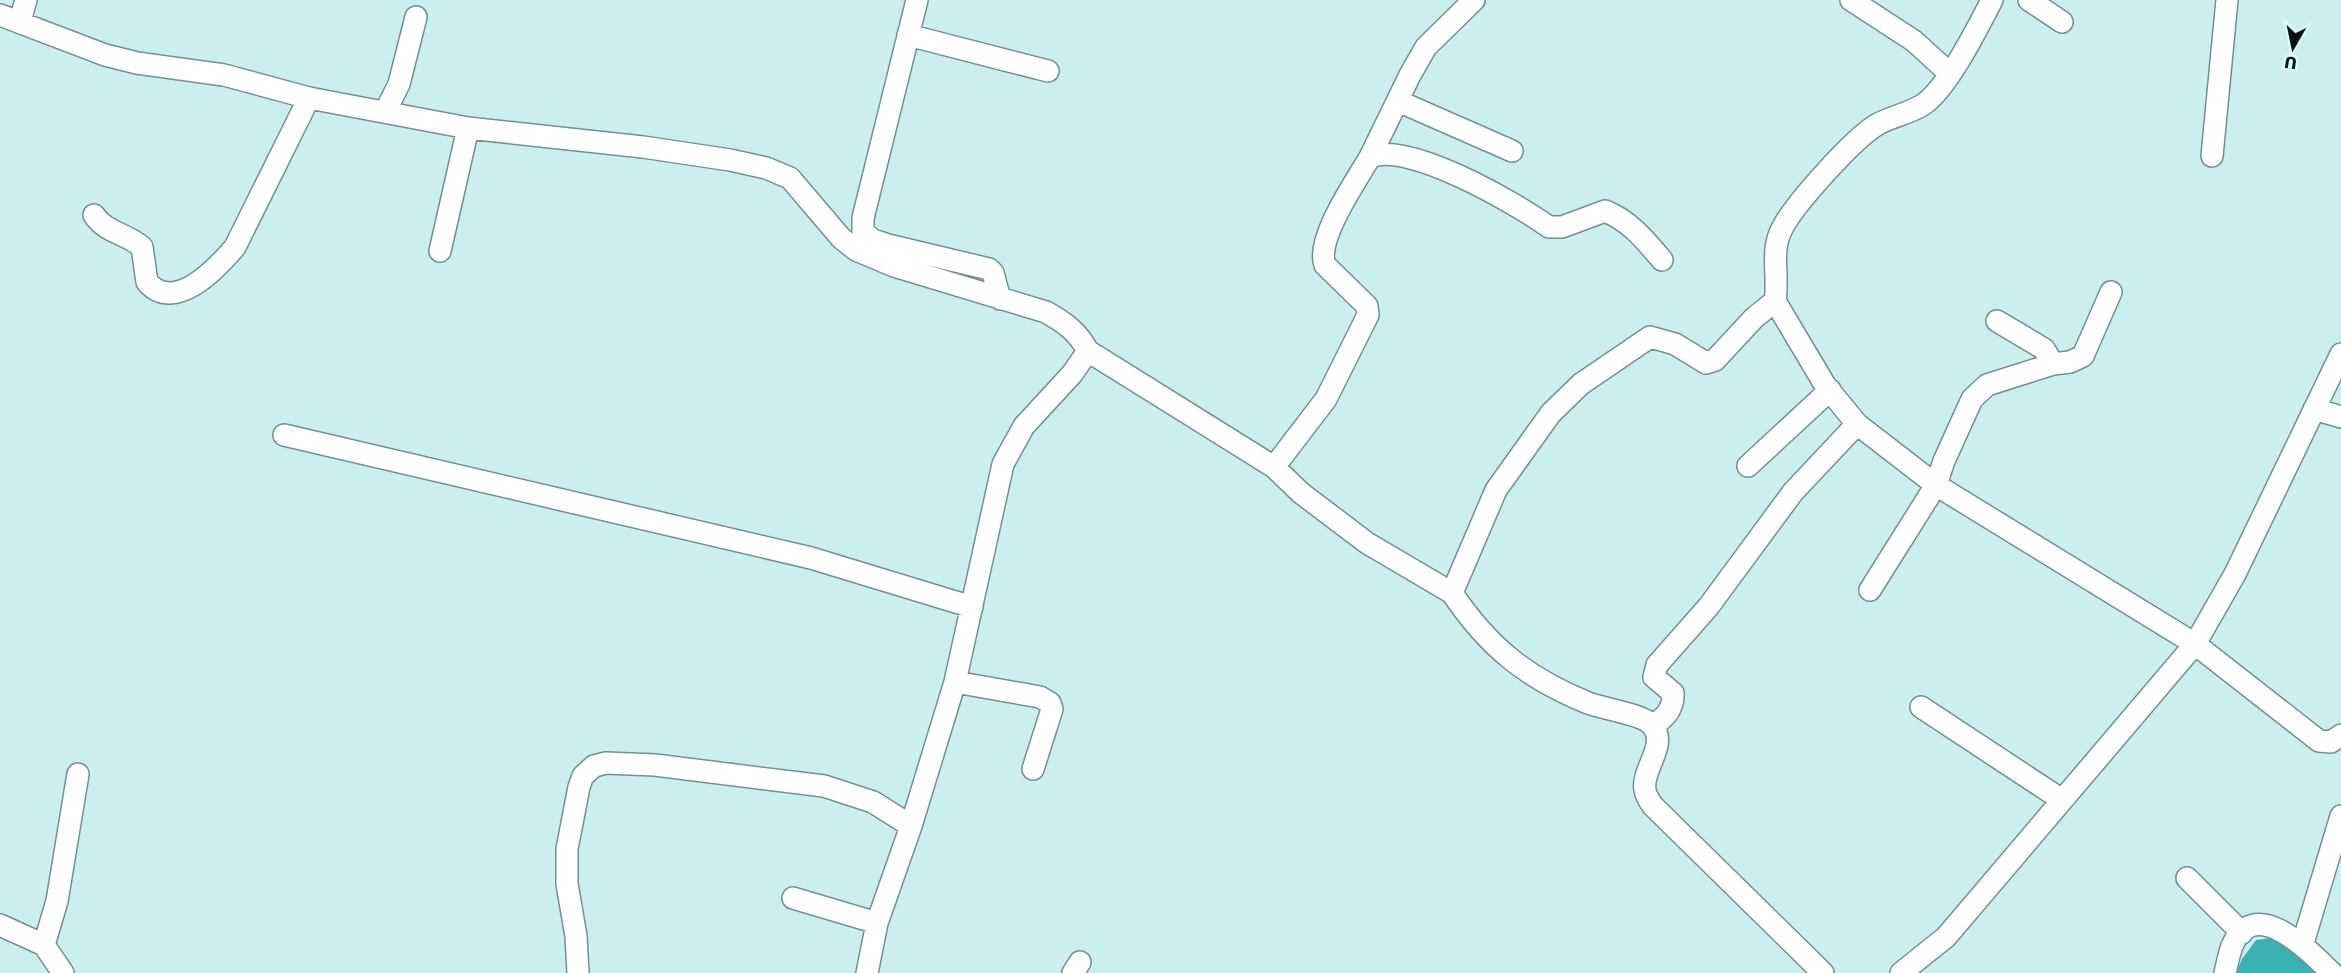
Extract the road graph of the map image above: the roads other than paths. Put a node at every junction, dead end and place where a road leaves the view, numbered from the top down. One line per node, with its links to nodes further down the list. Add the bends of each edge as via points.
1 (26, 0): 9 (street)
2 (917, 0): 11 (street)
3 (1474, 0): 15 (street, via 1426,47)
4 (1851, 0): 13 (street, via 1914,41)
5 (1992, 0): 13 (street)
6 (2029, 0): 10 (street)
7 (2227, 0): 19 (street)
8 (416, 17): 16 (street, via 399,84)
9 (10, 18): 14 (street, via 105,55 224,75)
10 (2062, 22)
11 (908, 35): 12 (street); 25 (street, via 863,218 863,232 888,245 989,269)
12 (1048, 71)
13 (1949, 73): 26 (street, via 1924,104 1877,125 1855,144 1791,215 1780,233 1776,250)
14 (309, 98): 16 (street); 21 (street, via 235,247 188,289 167,292 151,286 142,247 111,232)
15 (1398, 101): 18 (street); 20 (street)
16 (384, 112): 17 (street)
17 (468, 128): 22 (street); 25 (street, via 643,147 766,168 790,178 856,250 880,262)
18 (1512, 151)
19 (2212, 156)
20 (1370, 157): 23 (street, via 1380,153 1401,155 1477,184 1550,227 1562,227 1605,211 1631,226); 37 (street, via 1322,249 1325,265 1367,306 1368,315 1326,399)
21 (94, 215)
22 (440, 251)
23 (1662, 260)
24 (2111, 292): 30 (street, via 2083,356)
25 (1000, 299): 28 (street, via 1046,312 1067,324)
26 (1775, 301): 31 (street); 40 (street, via 1711,363 1675,344 1650,337 1581,384 1551,413 1496,490)
27 (1997, 321): 30 (street, via 2043,349)
28 (1088, 351): 37 (street); 41 (street, via 1024,426 1003,464)
29 (2341, 354): 32 (street)
30 (2053, 364): 38 (street, via 1987,385 1972,399)
31 (1830, 390): 34 (street); 36 (street)
32 (2314, 409): 33 (street); 42 (street, via 2235,574)
33 (2341, 417)
34 (1857, 424): 38 (street); 45 (street, via 1792,492 1708,606 1657,665 1654,677 1673,693 1674,701 1663,719)
35 (284, 435): 41 (street, via 811,558)
36 (1748, 466)
37 (1274, 467): 40 (street, via 1301,493 1367,543)
38 (1936, 485): 39 (street); 42 (street)
39 (1870, 590)
40 (1452, 593): 45 (street, via 1468,618 1527,674 1589,704)
41 (972, 607): 43 (street)
42 (2195, 644): 46 (street, via 2319,741 2331,742); 49 (street)
43 (955, 682): 47 (street, via 1040,697 1050,703 1052,709); 51 (street)
44 (1921, 707): 49 (street)
45 (1652, 725): 62 (street, via 1658,738 1645,774 1644,791 1653,806)
46 (2341, 735)
47 (1033, 769)
48 (78, 774): 58 (street, via 57,901)
49 (2062, 800): 63 (street, via 1946,937)
50 (2341, 816): 57 (street)
51 (911, 826): 54 (street); 60 (street, via 873,802 824,786 655,765 594,766 579,787 567,849 567,884)
52 (2187, 878): 56 (street)
53 (793, 898): 54 (street)
54 (877, 923): 61 (street)
55 (0, 925): 58 (street)
56 (2242, 933): 57 (street, via 2258,924); 64 (street, via 2233,945)
57 (2303, 943): 65 (street)
58 (45, 945): 59 (street)
59 (63, 973)
60 (578, 973)
61 (867, 973)
62 (1823, 973)
63 (1901, 973)
64 (2225, 973)
65 (2332, 973)

